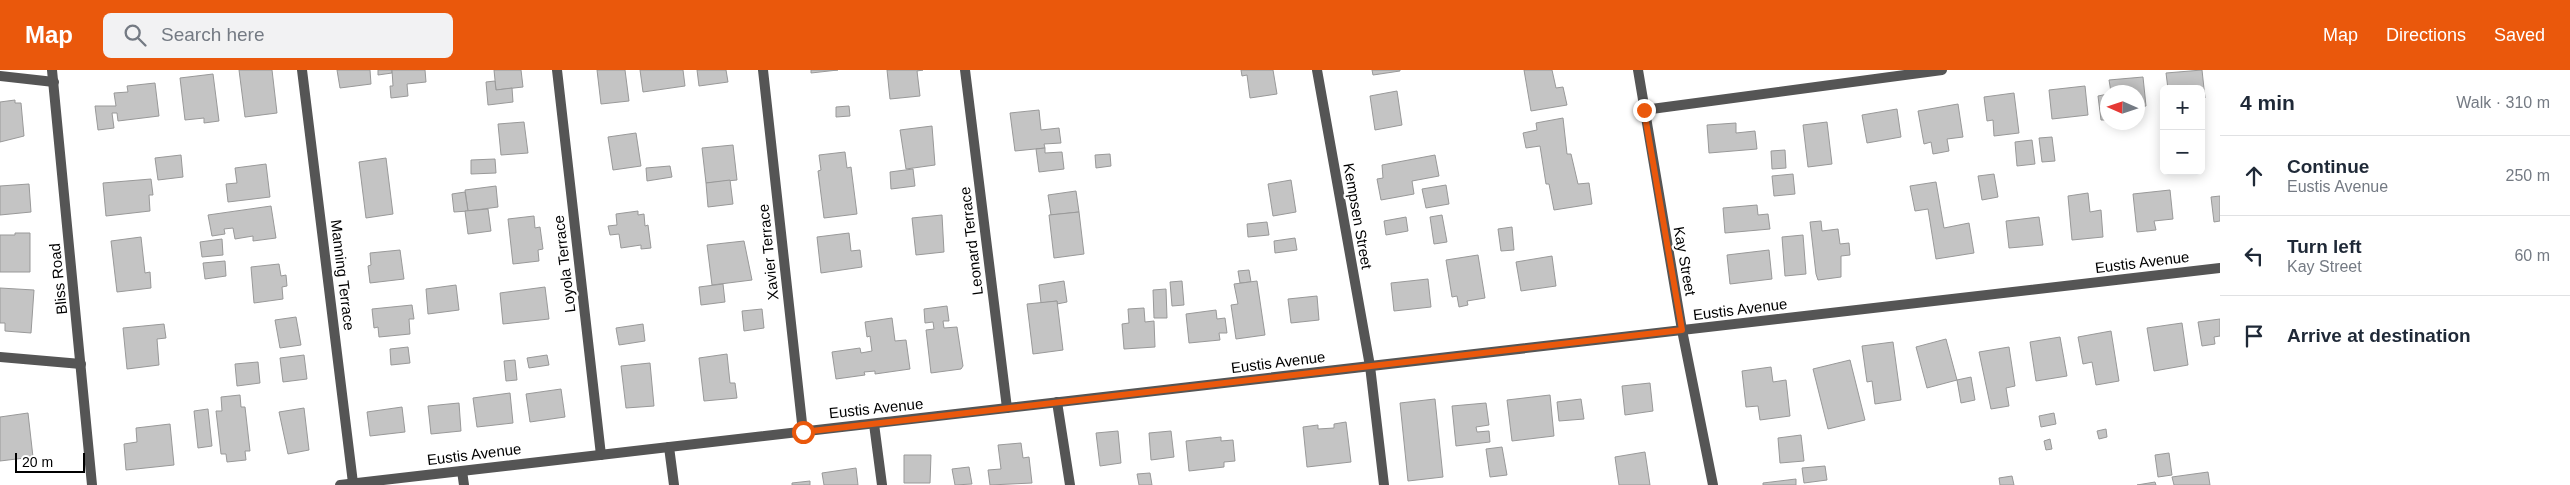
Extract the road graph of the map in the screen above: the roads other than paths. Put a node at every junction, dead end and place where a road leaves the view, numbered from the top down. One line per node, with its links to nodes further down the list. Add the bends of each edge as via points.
1 (52, 70): 11 (street, Bliss Road)
2 (302, 70): 25 (street, Manning Terrace)
3 (557, 70): 23 (street, Loyola Terrace)
4 (763, 70): 21 (street, Xavier Terrace)
5 (966, 70): 19 (street, Leonard Terrace)
6 (1317, 70): 17 (street, Kempsen Street)
7 (1638, 70): 12 (street, Kay Street)
8 (1942, 70): 9 (street)
9 (1912, 72): 12 (street)
10 (0, 76): 11 (street)
11 (54, 82): 16 (street, Bliss Road)
12 (1644, 110): 14 (street, Kay Street)
13 (2220, 268): 14 (street, Eustis Avenue)
14 (1682, 330): 17 (street, Eustis Avenue); 33 (street, Kay Street)
15 (0, 357): 16 (street)
16 (81, 364): 26 (street, Bliss Road)
17 (1370, 366): 18 (street, Eustis Avenue); 32 (street, Kempsen Street)
18 (1057, 402): 19 (street, Eustis Avenue); 31 (street)
19 (1006, 408): 20 (street, Eustis Avenue)
20 (874, 424): 21 (street, Eustis Avenue); 30 (street)
21 (803, 432): 22 (street, Eustis Avenue)
22 (669, 447): 23 (street, Eustis Avenue); 29 (street)
23 (601, 455): 24 (street, Eustis Avenue)
24 (462, 471): 25 (street, Eustis Avenue); 28 (street)
25 (353, 484): 27 (street, Eustis Avenue)
26 (92, 485)
27 (340, 485)
28 (464, 485)
29 (674, 485)
30 (882, 485)
31 (1070, 485)
32 (1384, 485)
33 (1713, 485)

